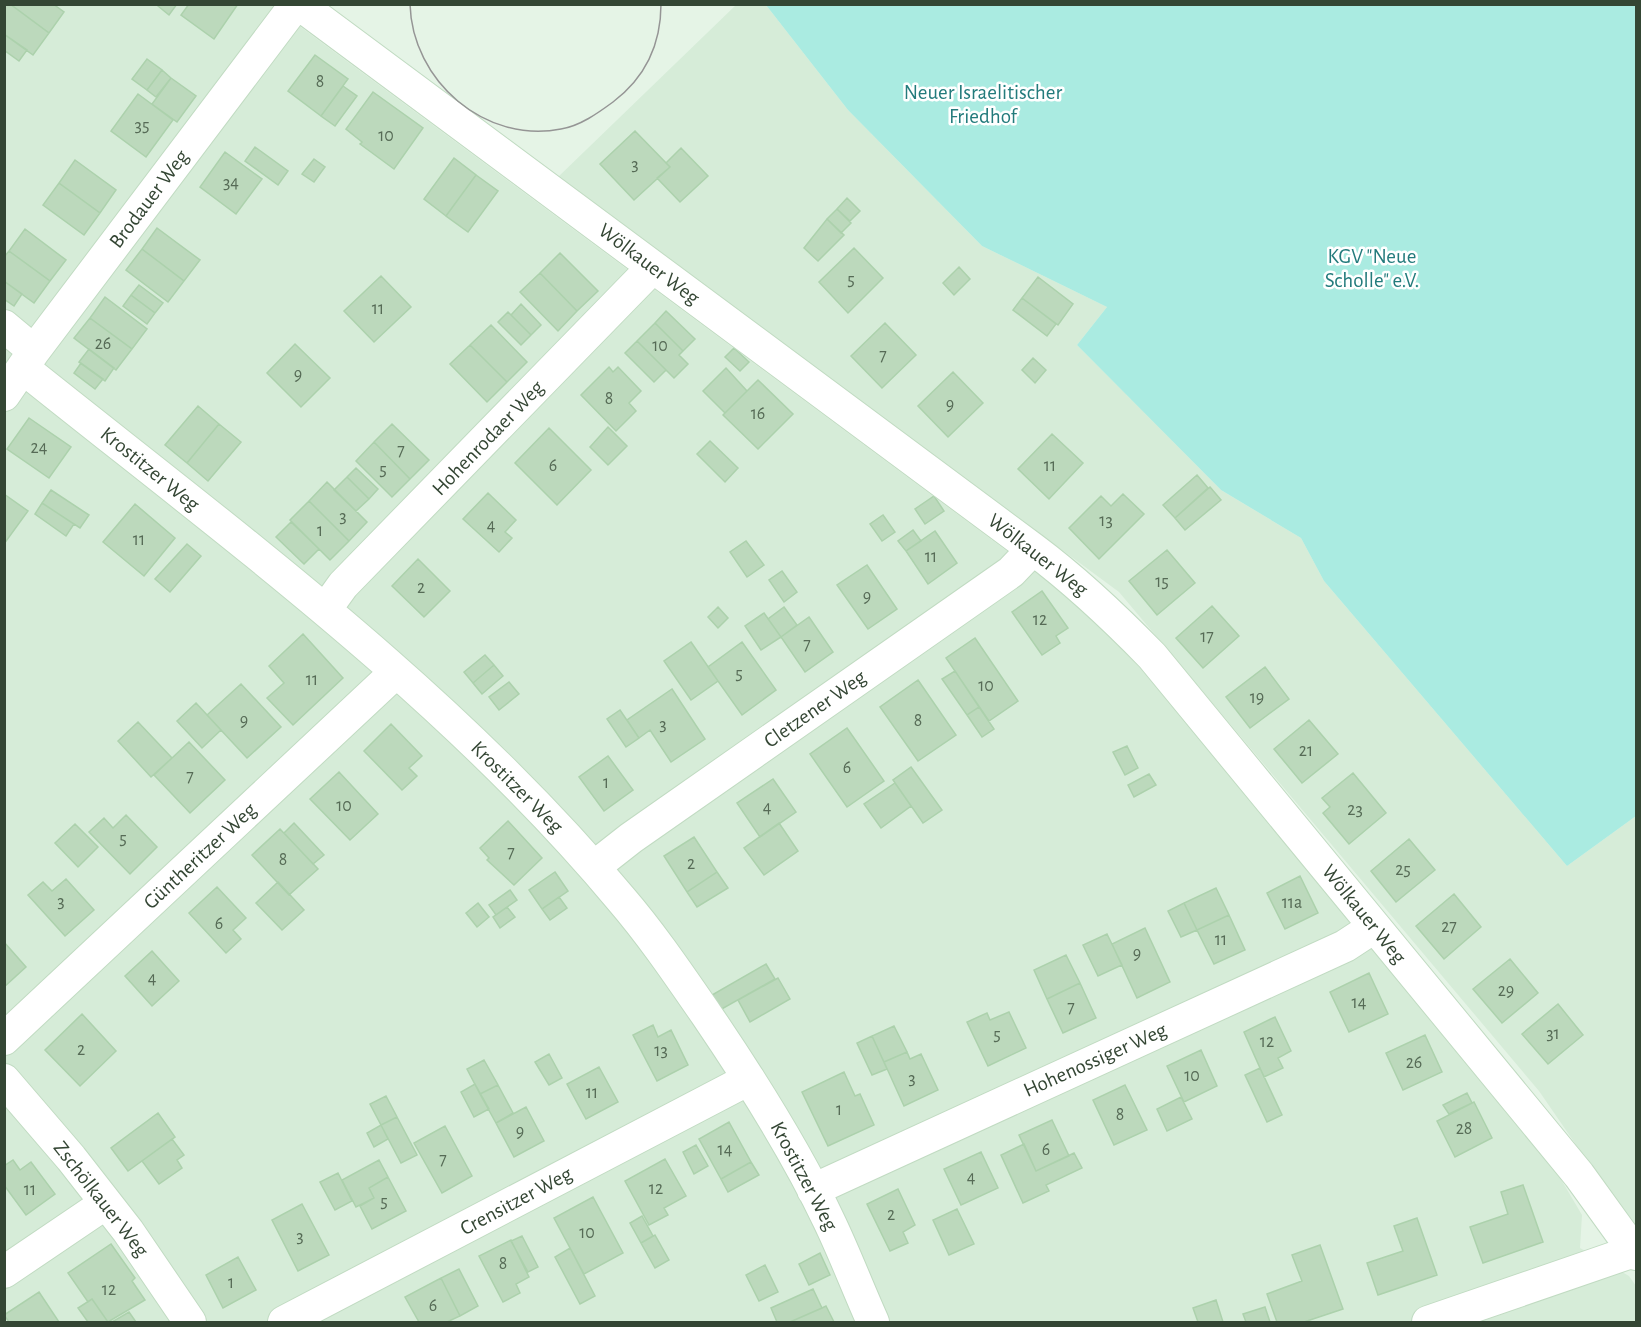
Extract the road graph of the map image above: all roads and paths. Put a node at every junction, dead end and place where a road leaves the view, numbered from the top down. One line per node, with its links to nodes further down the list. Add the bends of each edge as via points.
1 (298, 4): 2 (street, Wölkauer Weg); 4 (street, Brodauer Weg)
2 (653, 267): 6 (street, Wölkauer Weg); 7 (street, Hohenrodaer Weg, via 343,585)
3 (4, 326): 4 (street, Krostitzer Weg)
4 (29, 359): 5 (street, Brodauer Weg); 7 (street, Krostitzer Weg)
5 (4, 395)
6 (1033, 549): 9 (street, Cletzener Weg, via 1011,572); 10 (street, Wölkauer Weg, via 1073,579 1152,656)
7 (325, 610): 8 (street, Krostitzer Weg)
8 (396, 672): 9 (street, Krostitzer Weg, via 504,771); 11 (street, Güntheritzer Weg)
9 (594, 867): 12 (street, Krostitzer Weg, via 672,965)
10 (1374, 927): 14 (street, Hohenossiger Weg, via 1344,946); 16 (street, Wölkauer Weg, via 1578,1175)
11 (4, 1039)
12 (748, 1079): 14 (street, Krostitzer Weg); 19 (street, Crensitzer Weg)
13 (4, 1080): 15 (street, Zschölkauer Weg)
14 (813, 1190): 20 (street, Krostitzer Weg)
15 (106, 1203): 17 (street); 18 (street, Zschölkauer Weg)
16 (1635, 1252): 21 (street)
17 (4, 1272)
18 (190, 1323)
19 (284, 1323)
20 (873, 1323)
21 (1428, 1323)

